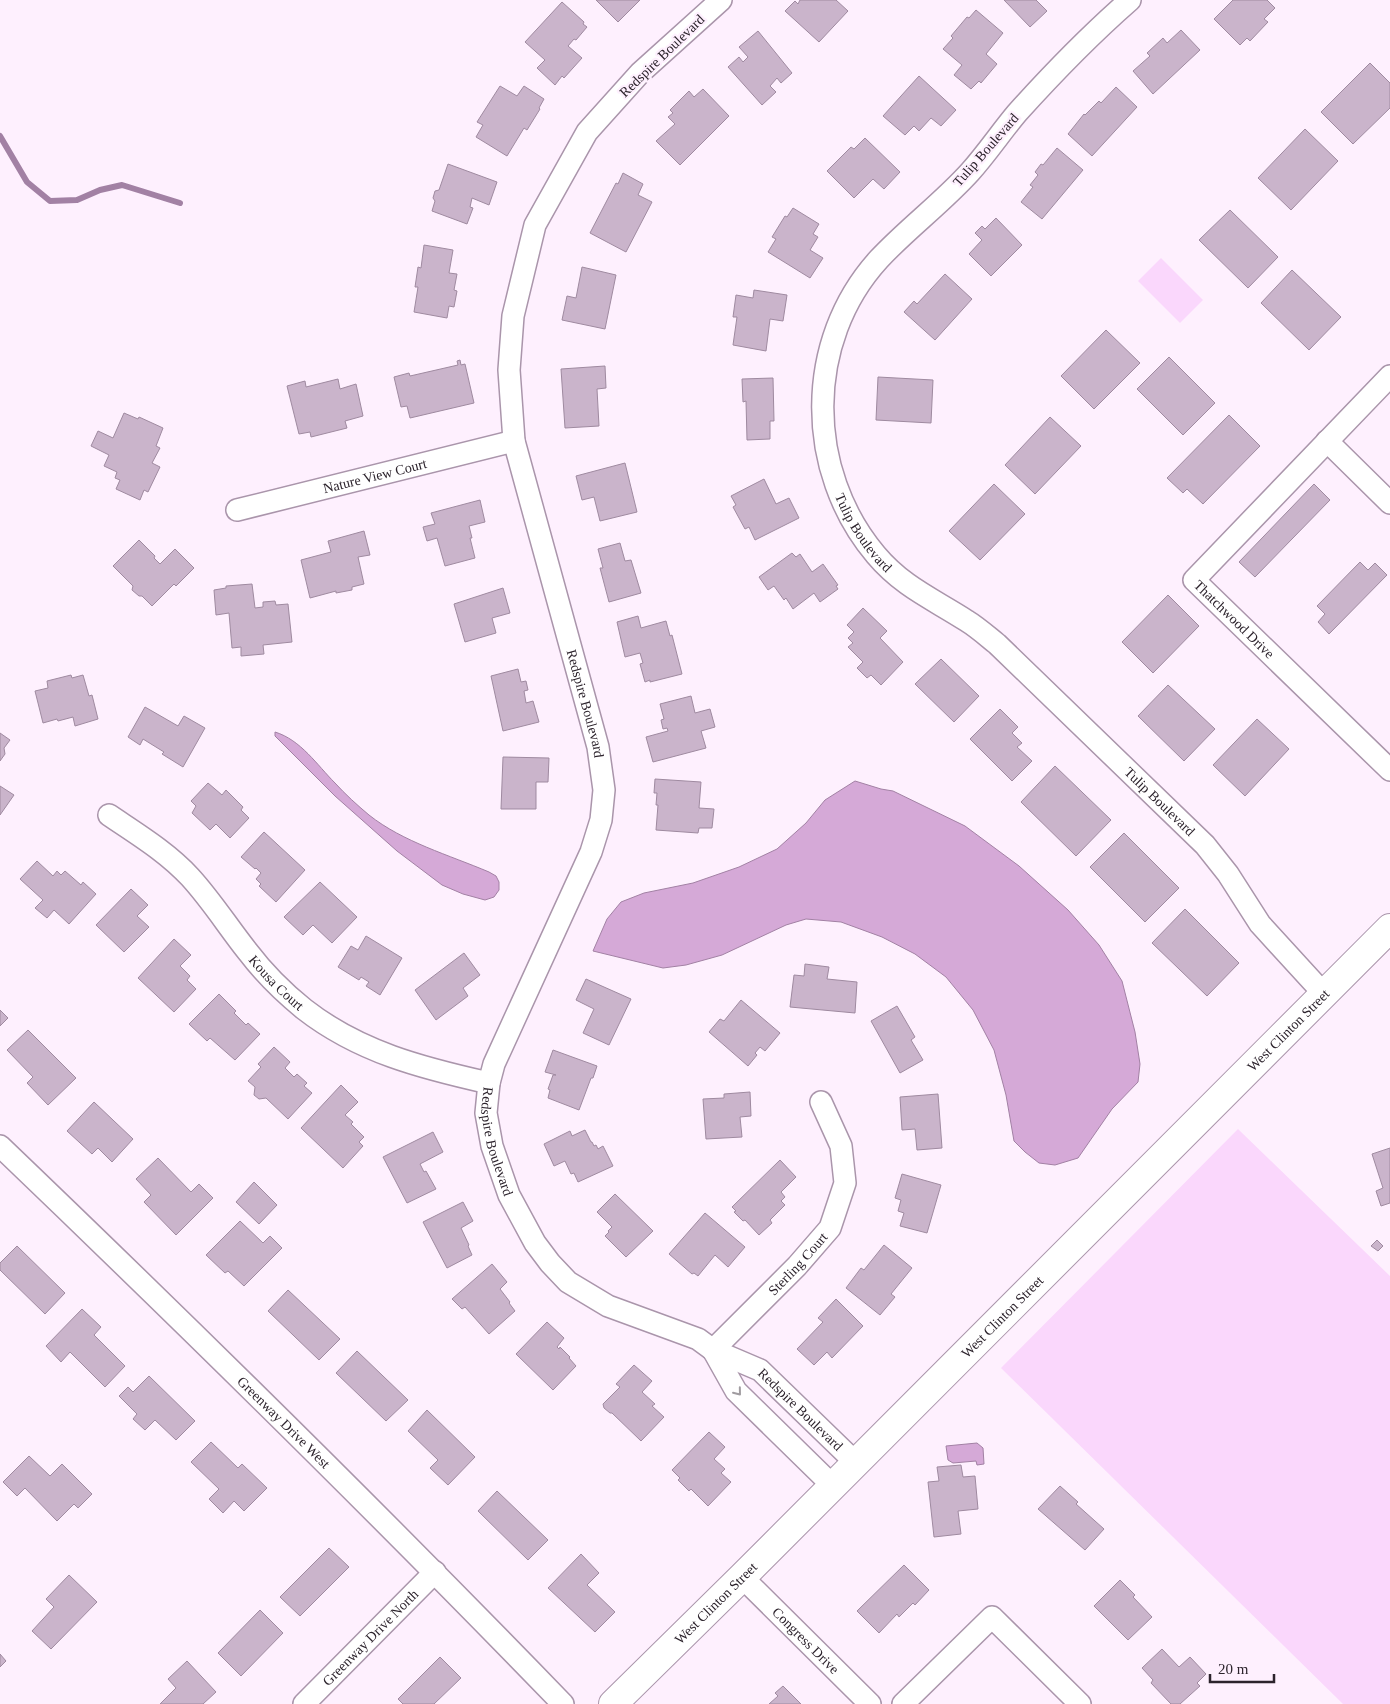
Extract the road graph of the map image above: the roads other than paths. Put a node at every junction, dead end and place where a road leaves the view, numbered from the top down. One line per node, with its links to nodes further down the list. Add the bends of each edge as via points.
1 (721, 0): 4 (street, Redspire Boulevard, via 640,73 587,132 535,225 513,316 508,370)
2 (1130, 0): 11 (street, Tulip Boulevard, via 1069,56 970,171 879,260 858,286 843,313 827,363 822,395 825,446 831,475 844,508 876,556 902,582 967,621 997,644 1206,845 1260,924)
3 (1390, 376): 5 (street)
4 (514, 441): 7 (street, Nature View Court); 12 (street, Redspire Boulevard, via 598,747 604,790 601,820 591,852 494,1064)
5 (1327, 441): 6 (street); 8 (street, Thatchwood Drive, via 1194,580)
6 (1390, 503)
7 (237, 510)
8 (1390, 770)
9 (109, 815): 12 (street, Kousa Court, via 158,848 189,876 266,974 304,1009 360,1043 391,1057 436,1072)
10 (1390, 928): 11 (street, West Clinton Street)
11 (1324, 994): 16 (street, West Clinton Street)
12 (489, 1083): 15 (street, Redspire Boulevard, via 486,1113 492,1146 509,1195 550,1263 568,1282 608,1306 698,1339)
13 (820, 1102): 15 (street, Sterling Court, via 841,1146 845,1183 830,1228)
14 (0, 1146): 18 (street, Greenway Drive West)
15 (713, 1350): 16 (street, Redspire Boulevard, via 760,1370); 17 (street, Redspire Boulevard, one-way to 17, via 736,1391)
16 (856, 1463): 17 (street, West Clinton Street)
17 (833, 1486): 19 (street, West Clinton Street)
18 (435, 1572): 20 (street, Greenway Drive North); 21 (street, Greenway Drive West)
19 (742, 1577): 22 (street, West Clinton Street); 23 (street, Congress Drive)
20 (304, 1704)
21 (563, 1704)
22 (613, 1704)
23 (870, 1704)
24 (903, 1704): 25 (street, via 992,1617)
25 (1080, 1704)

